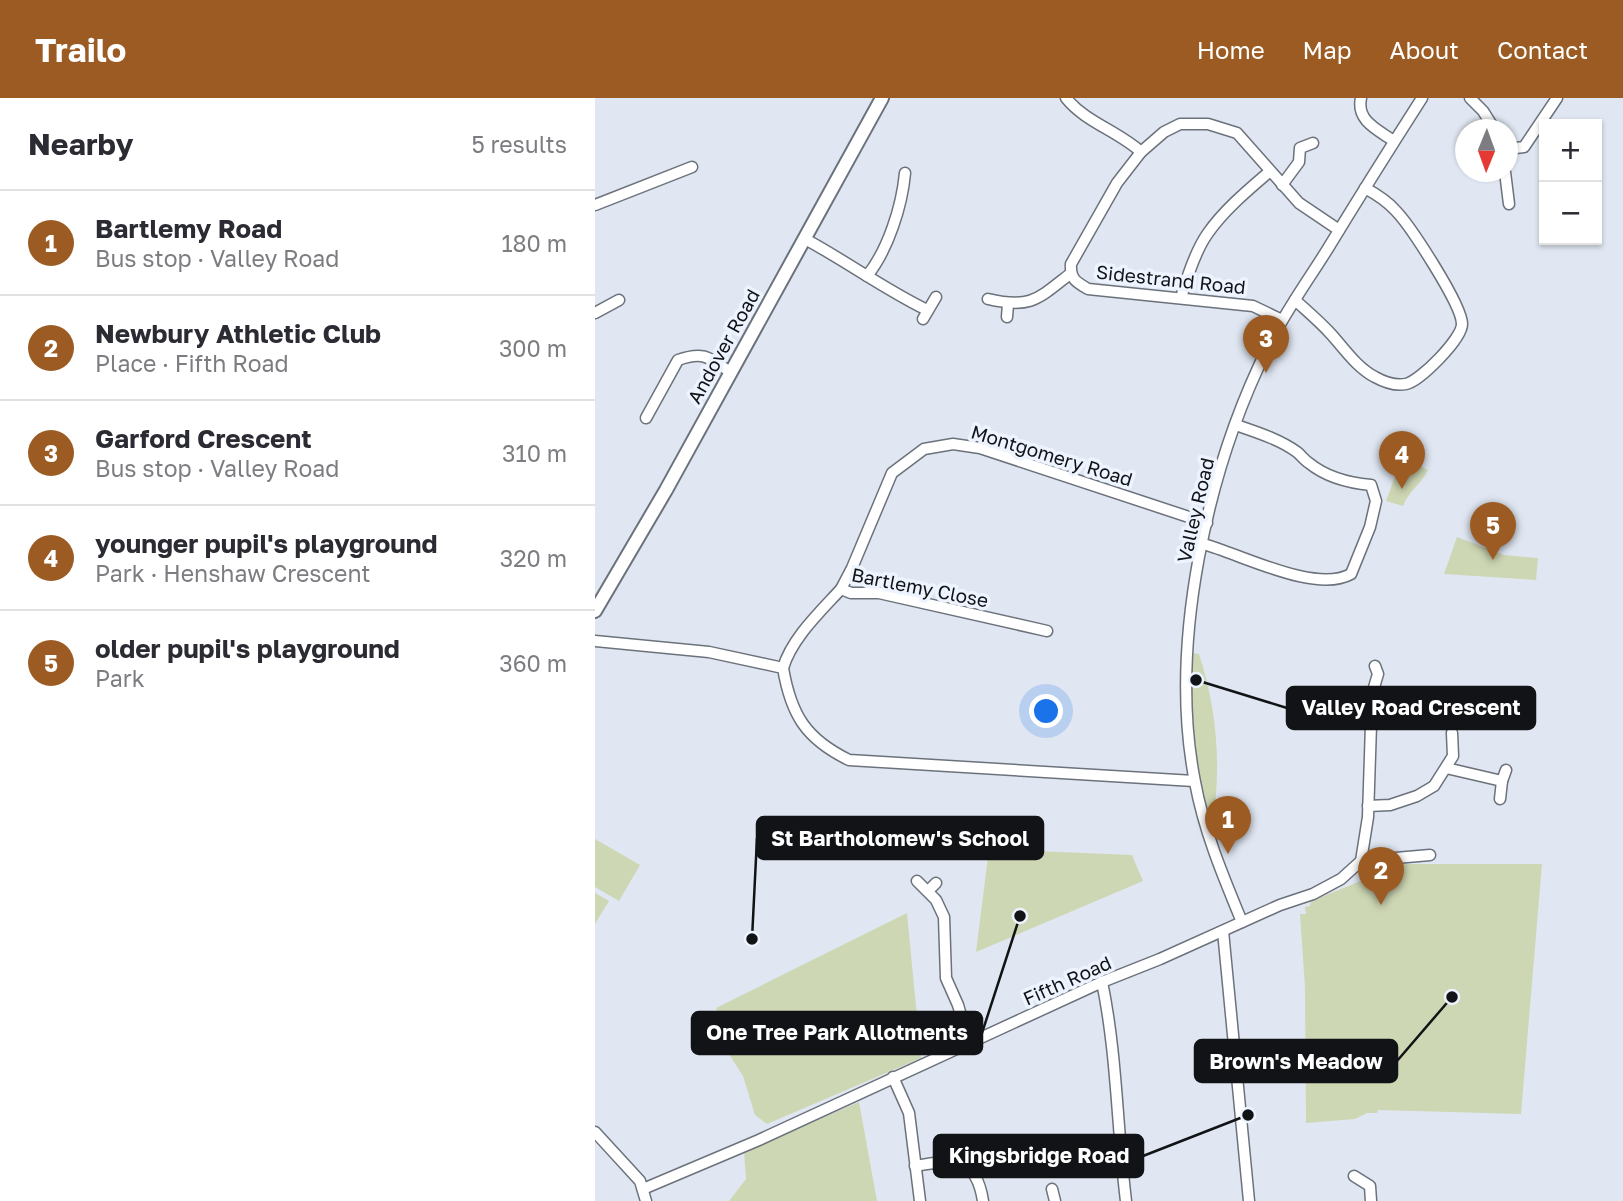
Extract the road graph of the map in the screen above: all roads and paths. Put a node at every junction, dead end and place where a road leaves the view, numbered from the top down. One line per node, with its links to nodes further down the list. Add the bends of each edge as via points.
1 (882, 98): 21 (main road, Andover Road)
2 (1066, 98): 11 (street, via 1091,121)
3 (1361, 98): 8 (street, via 1360,111 1366,121)
4 (1422, 98): 8 (street, Valley Road)
5 (1470, 98): 7 (street)
6 (1557, 98): 10 (street, via 1524,147)
7 (1488, 119)
8 (1394, 141): 17 (street, Valley Road)
9 (1313, 143): 16 (street, via 1300,148 1299,162)
10 (1518, 148)
11 (1141, 152): 13 (street, Sidestrand Road, via 1180,124 1208,124 1237,134); 22 (street, Sidestrand Road, via 1077,251)
12 (692, 167): 19 (street)
13 (1269, 172): 16 (street, Sidestrand Road); 25 (street, via 1207,233)
14 (905, 173): 23 (street, via 890,236)
15 (1506, 182): 18 (street)
16 (1282, 185): 20 (street, Sidestrand Road, via 1299,203)
17 (1365, 188): 20 (street, Valley Road); 28 (street, via 1397,211 1430,260 1459,308 1459,337 1418,379 1395,384 1374,377)
18 (1509, 204)
19 (595, 205)
20 (1339, 230): 28 (street, Valley Road)
21 (805, 239): 23 (street); 33 (main road, Andover Road)
22 (1070, 274): 25 (street, Sidestrand Road, via 1088,289); 29 (street, via 1031,302)
23 (867, 276): 24 (street, via 925,315)
24 (936, 297)
25 (1181, 298): 32 (street, Sidestrand Road, via 1253,306)
26 (988, 299): 29 (street)
27 (619, 300): 30 (street)
28 (1295, 300): 32 (street, Valley Road)
29 (1008, 304): 31 (street)
30 (595, 313)
31 (1007, 317)
32 (1282, 320): 35 (street, Valley Road)
33 (730, 372): 34 (street, via 713,359 694,354 678,360); 39 (main road, Andover Road)
34 (646, 418)
35 (1236, 425): 36 (street, Valley Road); 37 (street, via 1296,452 1332,476 1371,485 1376,501 1370,527 1351,574 1328,580 1283,571)
36 (1207, 523): 37 (street, Valley Road); 38 (street, Montgomery Road, via 980,448 953,444 924,449 892,473)
37 (1203, 544): 47 (street, Valley Road, via 1187,679)
38 (841, 589): 40 (street, Bartlemy Close, via 879,593); 43 (street, Bartlemy Close, via 796,642)
39 (595, 611)
40 (1047, 632)
41 (595, 640): 43 (street, via 709,652)
42 (1375, 666): 50 (street)
43 (783, 668): 47 (street, via 798,721 825,748 849,760)
44 (1452, 733): 45 (street, via 1453,756)
45 (1446, 768): 48 (street); 50 (street, via 1434,786 1417,796)
46 (1506, 770): 48 (street)
47 (1194, 781): 56 (street, Valley Road, via 1212,846)
48 (1502, 781): 49 (street)
49 (1500, 799)
50 (1368, 806): 52 (street)
51 (1430, 856): 52 (street)
52 (1361, 861): 56 (street, Fifth Road, via 1341,879 1313,894)
53 (917, 881): 55 (street)
54 (936, 883): 55 (street)
55 (928, 891): 59 (street, via 944,917 946,978)
56 (1242, 922): 57 (street, Fifth Road)
57 (1223, 931): 58 (street, Fifth Road); 71 (street)
58 (1102, 982): 59 (street, Fifth Road); 70 (street, via 1112,1028)
59 (969, 1043): 60 (street, Fifth Road)
60 (893, 1077): 62 (street, via 909,1113); 64 (street, Fifth Road)
61 (595, 1132): 64 (street)
62 (915, 1166): 67 (street); 68 (street, via 956,1163 971,1168)
63 (1354, 1176): 72 (street, via 1370,1186)
64 (643, 1189): 66 (street)
65 (1052, 1189): 69 (street)
66 (646, 1201)
67 (920, 1201)
68 (983, 1201)
69 (1055, 1201)
70 (1126, 1201)
71 (1248, 1201)
72 (1371, 1201)

